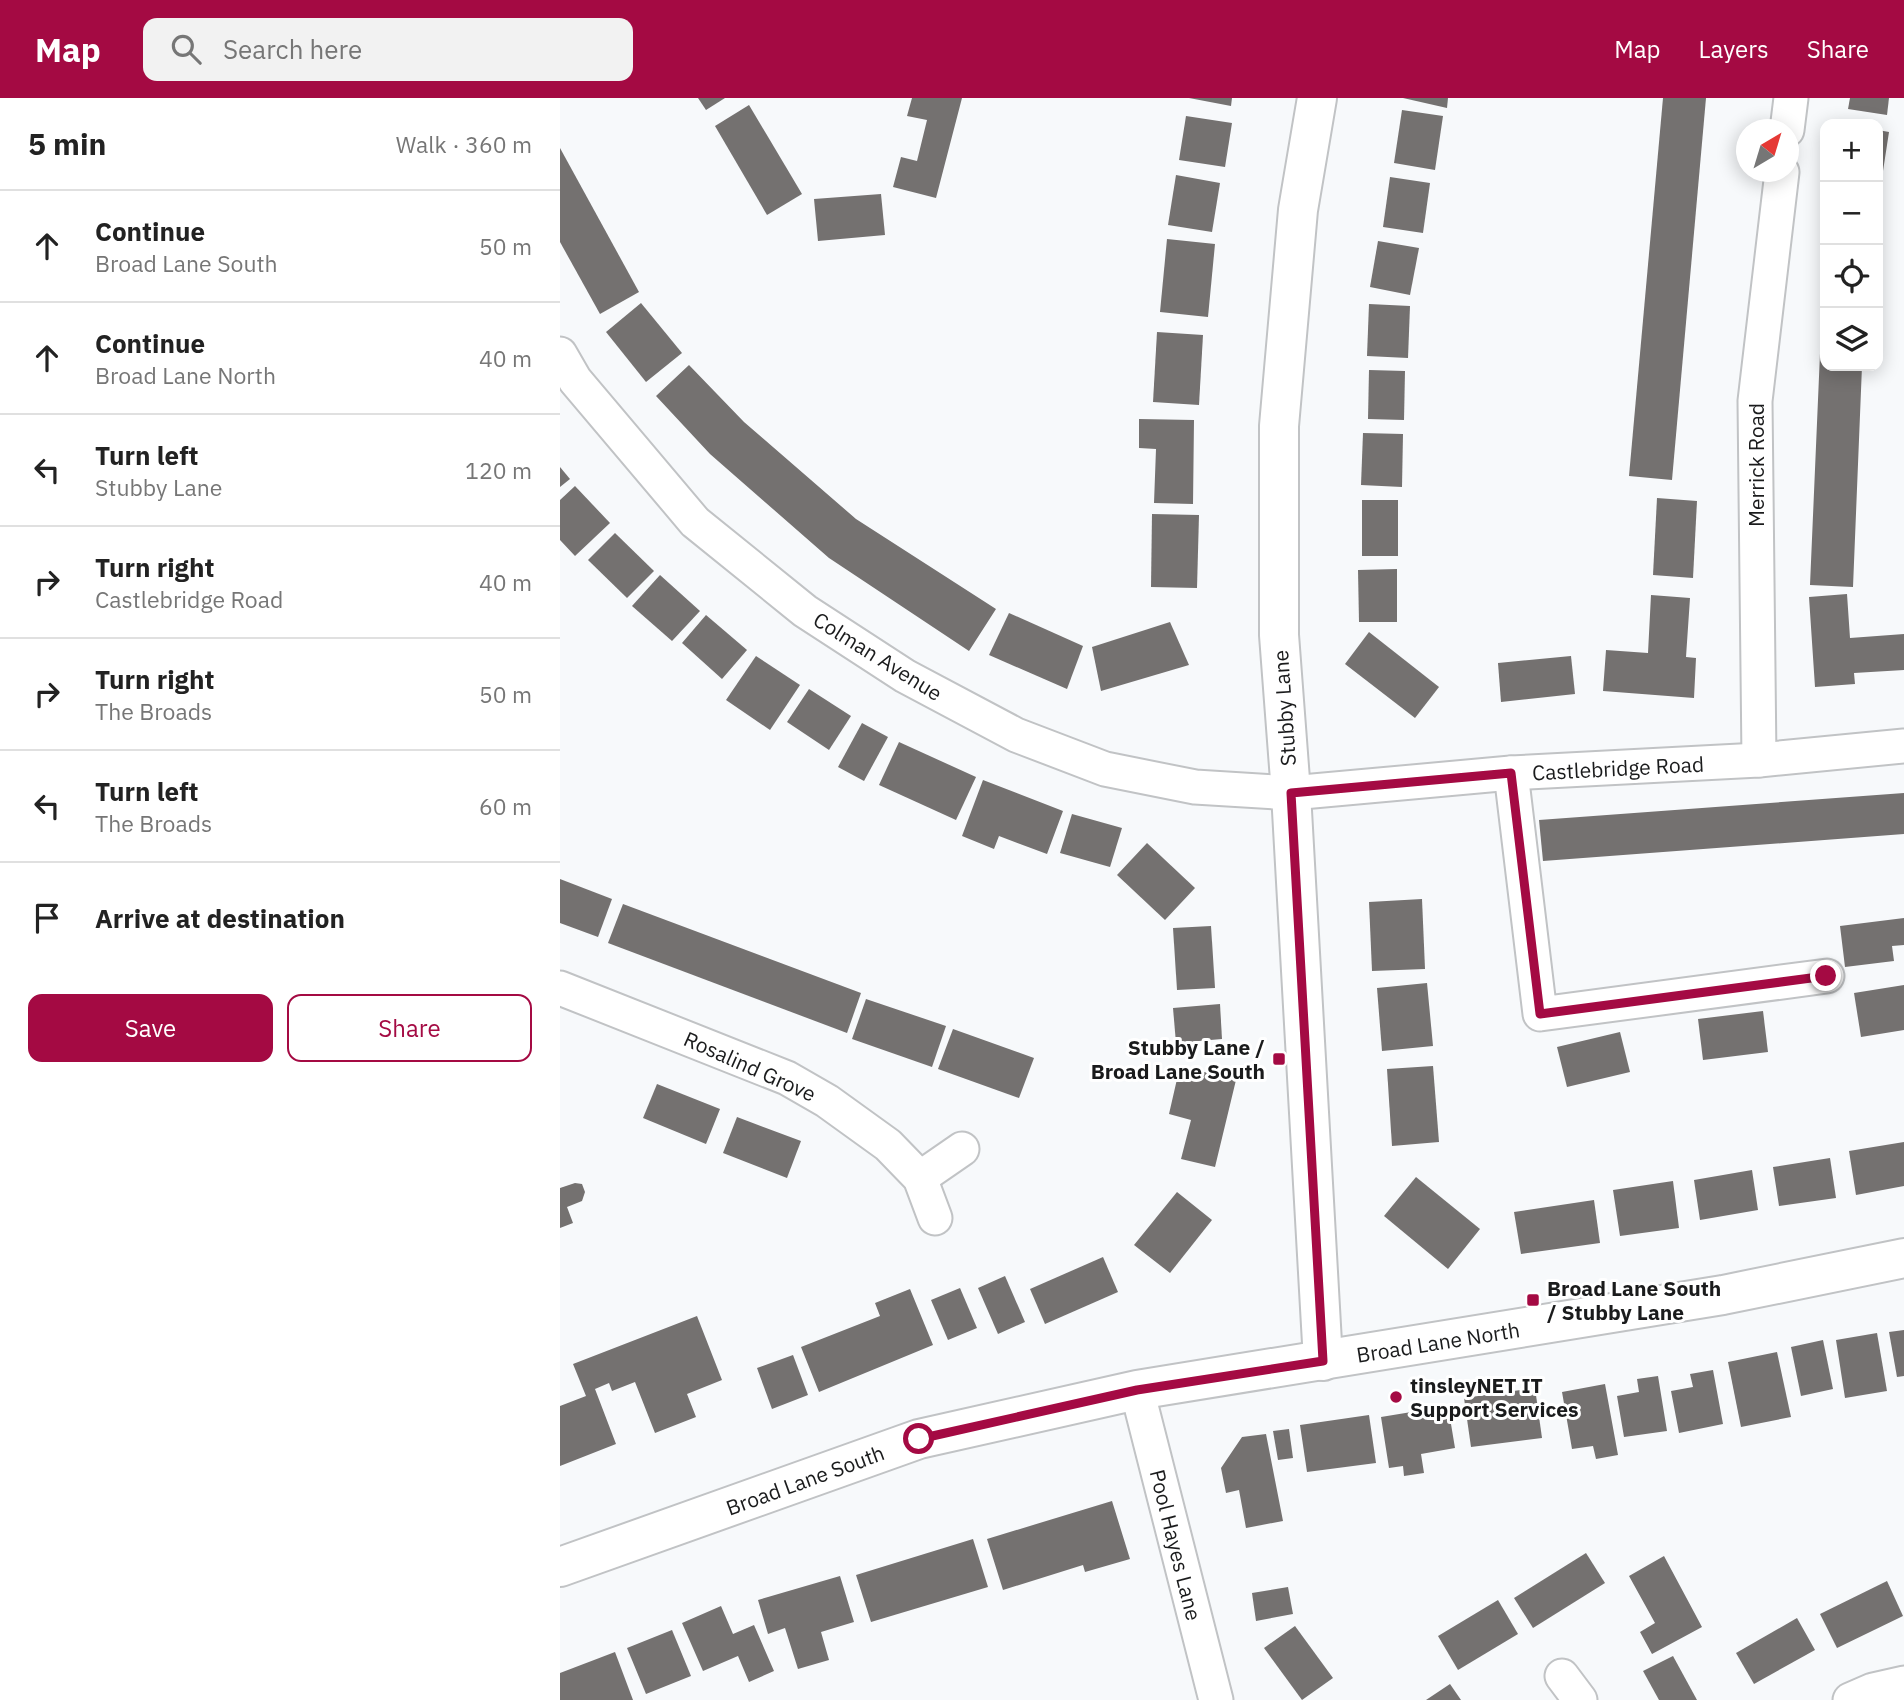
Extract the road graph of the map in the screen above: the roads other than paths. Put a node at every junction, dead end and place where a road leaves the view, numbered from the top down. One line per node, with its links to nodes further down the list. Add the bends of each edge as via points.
1 (1317, 98): 9 (street, Stubby Lane, via 1298,210 1279,426 1279,635)
2 (1791, 98): 3 (street)
3 (1788, 119)
4 (1781, 182): 7 (street, Merrick Road, via 1755,401)
5 (560, 354): 9 (street, Colman Avenue, via 575,380 695,522 805,611 905,676 1016,735 1105,769 1195,787)
6 (1904, 746): 7 (street, Castlebridge Road)
7 (1759, 760): 8 (street, Castlebridge Road)
8 (1511, 773): 9 (street, Castlebridge Road); 10 (street, via 1540,1014)
9 (1291, 793): 16 (street, Stubby Lane)
10 (1826, 976)
11 (560, 988): 13 (street, Rosalind Grove, via 787,1078 888,1145)
12 (962, 1149): 13 (street)
13 (919, 1178): 14 (street, Rosalind Grove)
14 (935, 1219)
15 (1904, 1258): 16 (street, Broad Lane North, via 1723,1295)
16 (1323, 1361): 17 (street, Broad Lane North)
17 (1137, 1390): 18 (street, Broad Lane South, via 919,1439); 20 (street, Pool Hayes Lane)
18 (560, 1567)
19 (1904, 1684): 21 (street)
20 (1216, 1700)
21 (1850, 1700)

